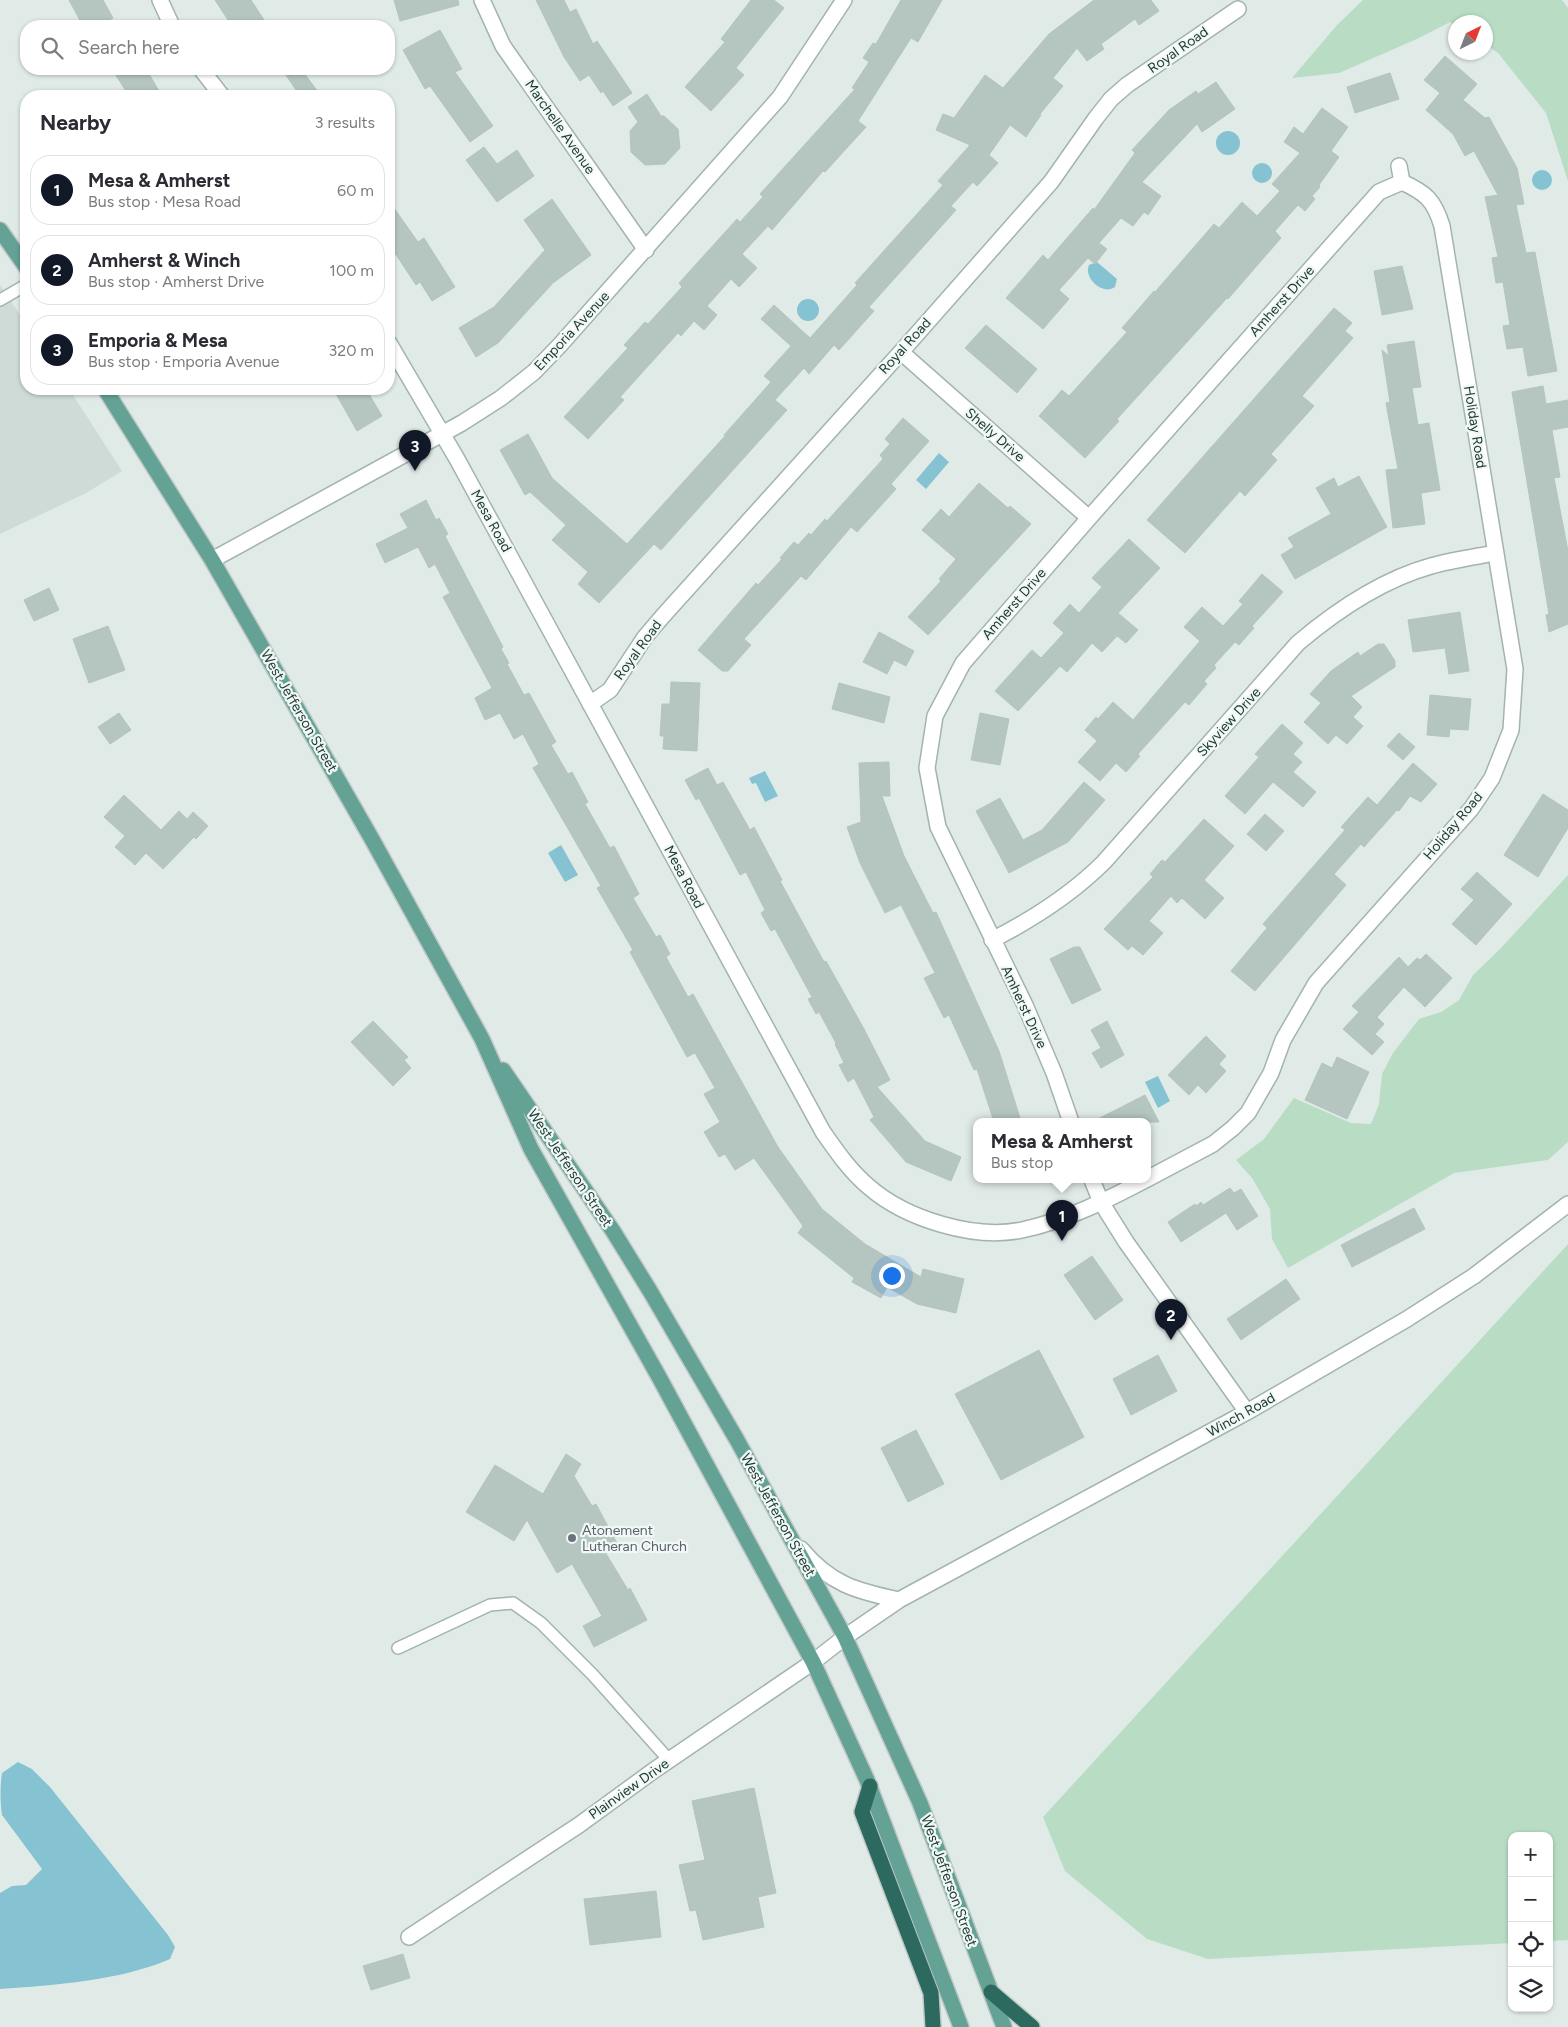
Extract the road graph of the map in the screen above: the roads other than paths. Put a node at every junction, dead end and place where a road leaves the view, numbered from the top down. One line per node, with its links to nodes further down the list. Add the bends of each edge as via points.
1 (160, 0): 5 (street)
2 (482, 0): 11 (street, Marchelle Avenue, via 503,46)
3 (844, 0): 11 (street, Emporia Avenue, via 780,96)
4 (1238, 9): 15 (street, Royal Road, via 1111,99 1050,182)
5 (169, 20)
6 (206, 75): 7 (street)
7 (217, 90)
8 (1399, 166): 9 (street)
9 (1402, 182): 19 (street, Amherst Drive, via 1379,192); 20 (street, Holiday Road, via 1421,190 1437,209 1442,226)
10 (0, 230): 12 (main road)
11 (646, 250): 18 (street, Emporia Avenue, via 534,372 501,398)
12 (20, 258)
13 (20, 288): 14 (lane)
14 (0, 300)
15 (901, 352): 19 (street, Shelly Drive); 22 (street, Royal Road, via 656,624 610,690)
16 (395, 353): 18 (street, Mesa Road)
17 (109, 395): 21 (main road, West Jefferson Street)
18 (442, 434): 21 (street, Emporia Avenue); 22 (street, Mesa Road)
19 (1089, 518): 23 (street, Amherst Drive, via 963,663 935,716 927,768 938,827)
20 (1495, 553): 23 (street, Skyview Drive, via 1431,566 1400,577 1365,594 1321,624 1298,643 1084,882 1058,902); 26 (street, Holiday Road, via 1515,669 1511,730 1492,778 1471,809 1316,983 1282,1040 1271,1073 1248,1113 1213,1144)
21 (212, 560): 24 (main road, West Jefferson Street)
22 (590, 704): 29 (street, Mesa Road, via 823,1132 852,1171 871,1189 901,1208 923,1218 968,1230 1021,1230 1052,1222)
23 (992, 940): 25 (street, Amherst Drive, via 1054,1073)
24 (482, 1039): 32 (main road, West Jefferson Street, via 613,1231); 36 (main road, West Jefferson Street, via 531,1149)
25 (1070, 1118)
26 (1151, 1176)
27 (1093, 1183): 29 (street)
28 (1138, 1183): 29 (street, Holiday Road)
29 (1101, 1202): 31 (street)
30 (1568, 1204): 31 (street, Winch Road, via 1465,1282)
31 (1247, 1412): 33 (street, Winch Road)
32 (792, 1538): 33 (street, via 811,1562 831,1578 868,1593); 34 (main road, West Jefferson Street)
33 (899, 1600): 34 (street, Winch Road)
34 (845, 1636): 36 (street, Plainview Drive); 40 (main road, West Jefferson Street, via 920,1803)
35 (398, 1648): 37 (lane, via 490,1605 513,1603 540,1623 593,1674)
36 (813, 1662): 37 (street, Plainview Drive); 38 (main road, West Jefferson Street)
37 (669, 1760): 39 (street, Plainview Drive, via 542,1850)
38 (870, 1786): 41 (highway, via 862,1812 931,1993); 42 (main road, West Jefferson Street)
39 (409, 1937)
40 (990, 1992): 43 (main road, West Jefferson Street); 44 (highway)
41 (934, 2027)
42 (960, 2027)
43 (1004, 2027)
44 (1032, 2027)

